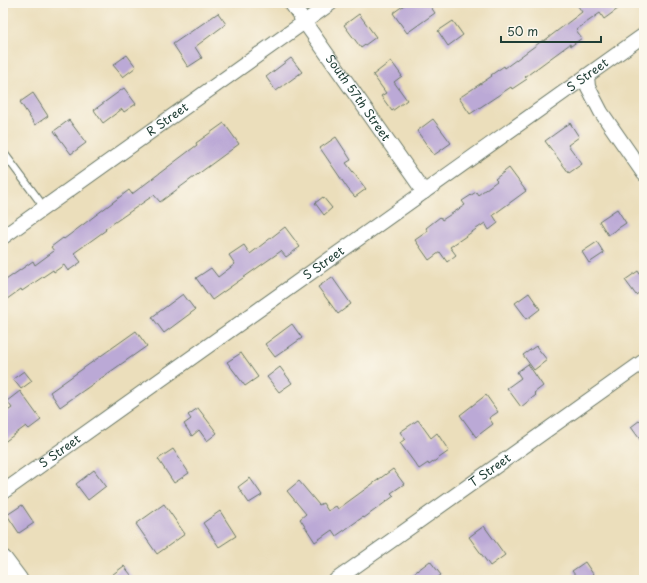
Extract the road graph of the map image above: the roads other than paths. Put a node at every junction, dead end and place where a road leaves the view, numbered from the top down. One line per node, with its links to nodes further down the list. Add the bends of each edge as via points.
1 (291, 3): 3 (street, South 57th Street)
2 (331, 3): 3 (street, R Street)
3 (305, 22): 8 (street, South 57th Street); 9 (street, R Street)
4 (644, 35): 5 (street, S Street)
5 (587, 76): 7 (street, via 588,87 601,112); 8 (street, S Street)
6 (3, 152): 9 (lane)
7 (644, 174)
8 (424, 192): 12 (street, S Street)
9 (44, 207): 10 (street, R Street)
10 (3, 237)
11 (644, 361): 15 (street, T Street)
12 (3, 492)
13 (3, 560): 14 (main road)
14 (18, 580)
15 (336, 580)

